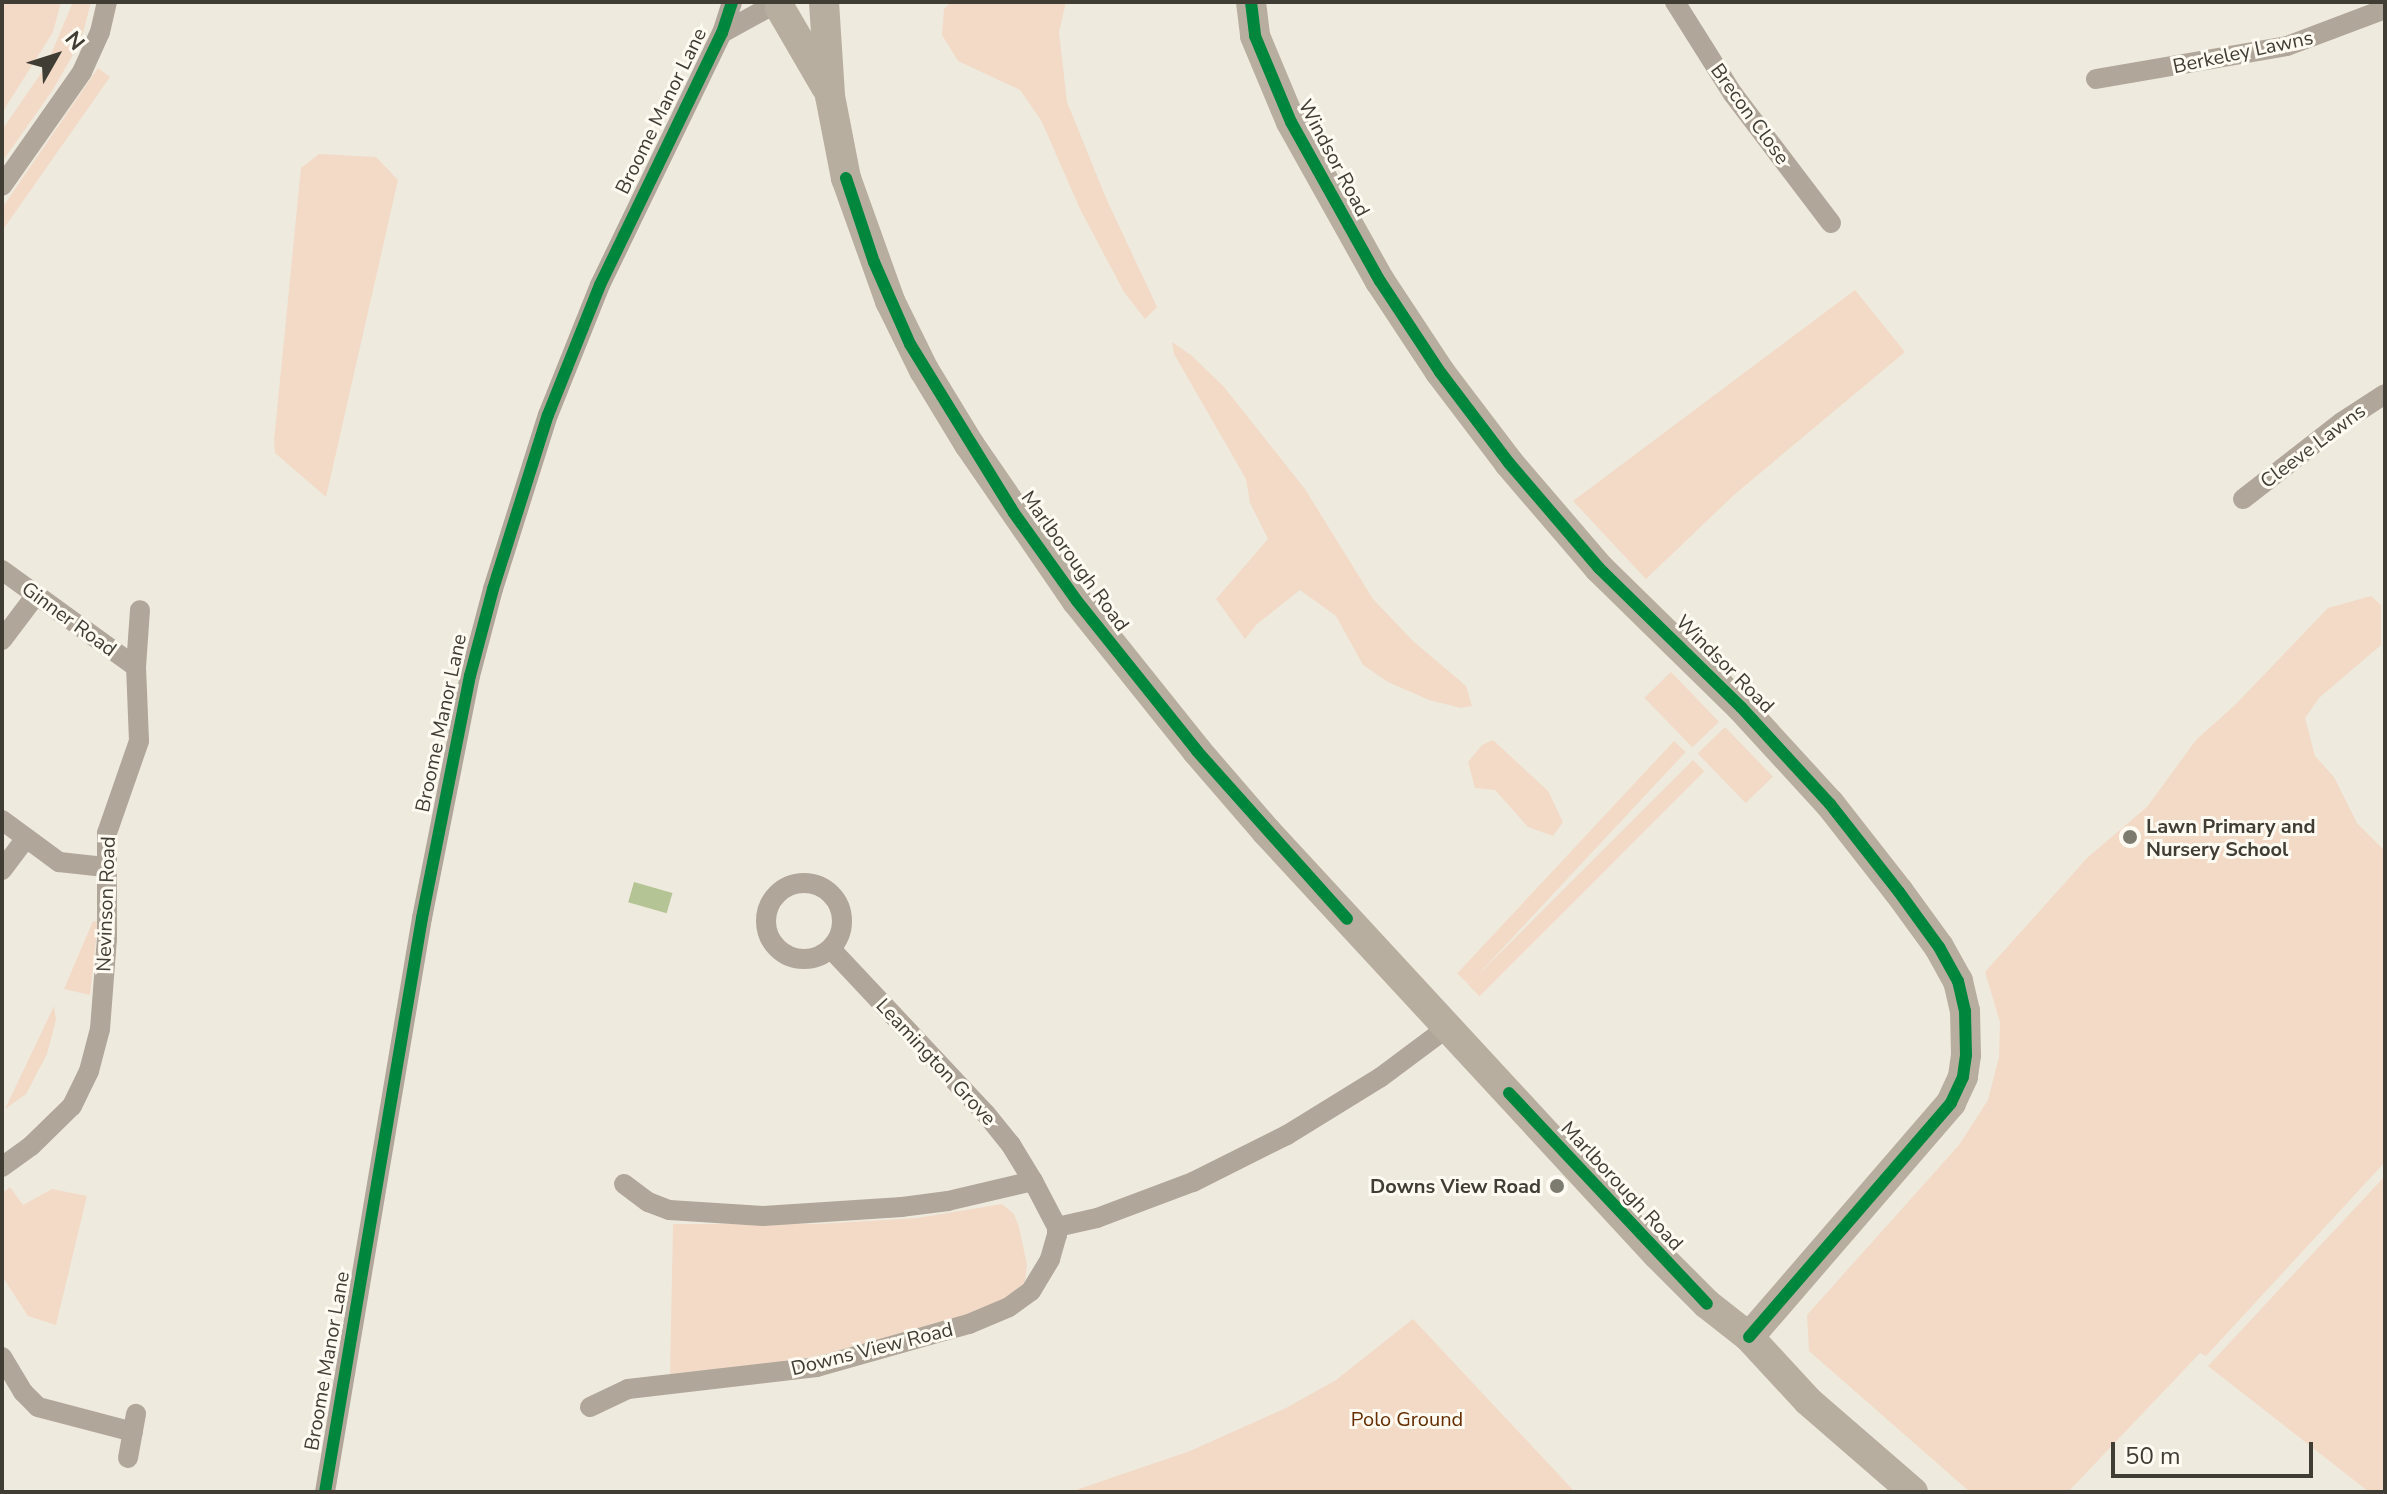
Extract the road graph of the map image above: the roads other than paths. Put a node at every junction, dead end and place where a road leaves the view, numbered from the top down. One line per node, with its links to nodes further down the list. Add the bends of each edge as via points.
1 (107, 2): 13 (street, via 82,72)
2 (732, 2): 10 (street, Broome Manor Lane)
3 (811, 2): 8 (main road, via 800,9)
4 (824, 2): 12 (main road, Marlborough Road)
5 (1251, 2): 32 (main road, Windsor Road, via 1262,57 1291,122 1380,281 1440,372 1599,568 1732,698 1830,804 1931,936 1958,981 1966,1055 1951,1103)
6 (1675, 2): 14 (street, Brecon Close, via 1733,94)
7 (2383, 2): 9 (street)
8 (774, 5): 10 (street, Broome Manor Lane); 12 (main road, Marlborough Road)
9 (2385, 8): 11 (street, Berkeley Lawns, via 2287,46)
10 (722, 33): 36 (street, Broome Manor Lane, via 600,285 548,415 493,589 442,812)
11 (2096, 79)
12 (830, 96): 27 (main road, Marlborough Road, via 851,192 890,301 937,393 1014,513 1197,751)
13 (2, 186)
14 (1831, 223)
15 (2385, 394): 16 (street, Cleeve Lawns)
16 (2243, 499)
17 (2, 570): 18 (street, Ginner Road)
18 (36, 595): 20 (street); 21 (street, Ginner Road)
19 (140, 610): 21 (street, Nevinson Road)
20 (2, 640)
21 (136, 667): 24 (street, Nevinson Road, via 139,741 107,833)
22 (2, 820): 23 (street)
23 (26, 838): 24 (street, via 59,862); 25 (street)
24 (105, 867): 28 (street, Nevinson Road, via 107,939 100,1029 89,1071 72,1106 54,1126)
25 (2, 870)
26 (831, 949): 29 (street, Leamington Grove, via 986,1114)
27 (1448, 1027): 31 (street, via 1381,1077 1287,1135 1193,1182 1097,1218); 32 (main road, Marlborough Road, via 1658,1255)
28 (2, 1167)
29 (1033, 1181): 30 (street, via 902,1207 763,1216 669,1210); 31 (street)
30 (624, 1184)
31 (1057, 1227): 34 (street, Downs View Road, via 1050,1259 1031,1291 969,1324 817,1367 628,1389)
32 (1749, 1337): 37 (main road, Marlborough Road, via 1799,1393)
33 (2, 1357): 35 (street, via 38,1407 134,1423)
34 (590, 1407)
35 (128, 1458)
36 (325, 1492)
37 (1913, 1492)

